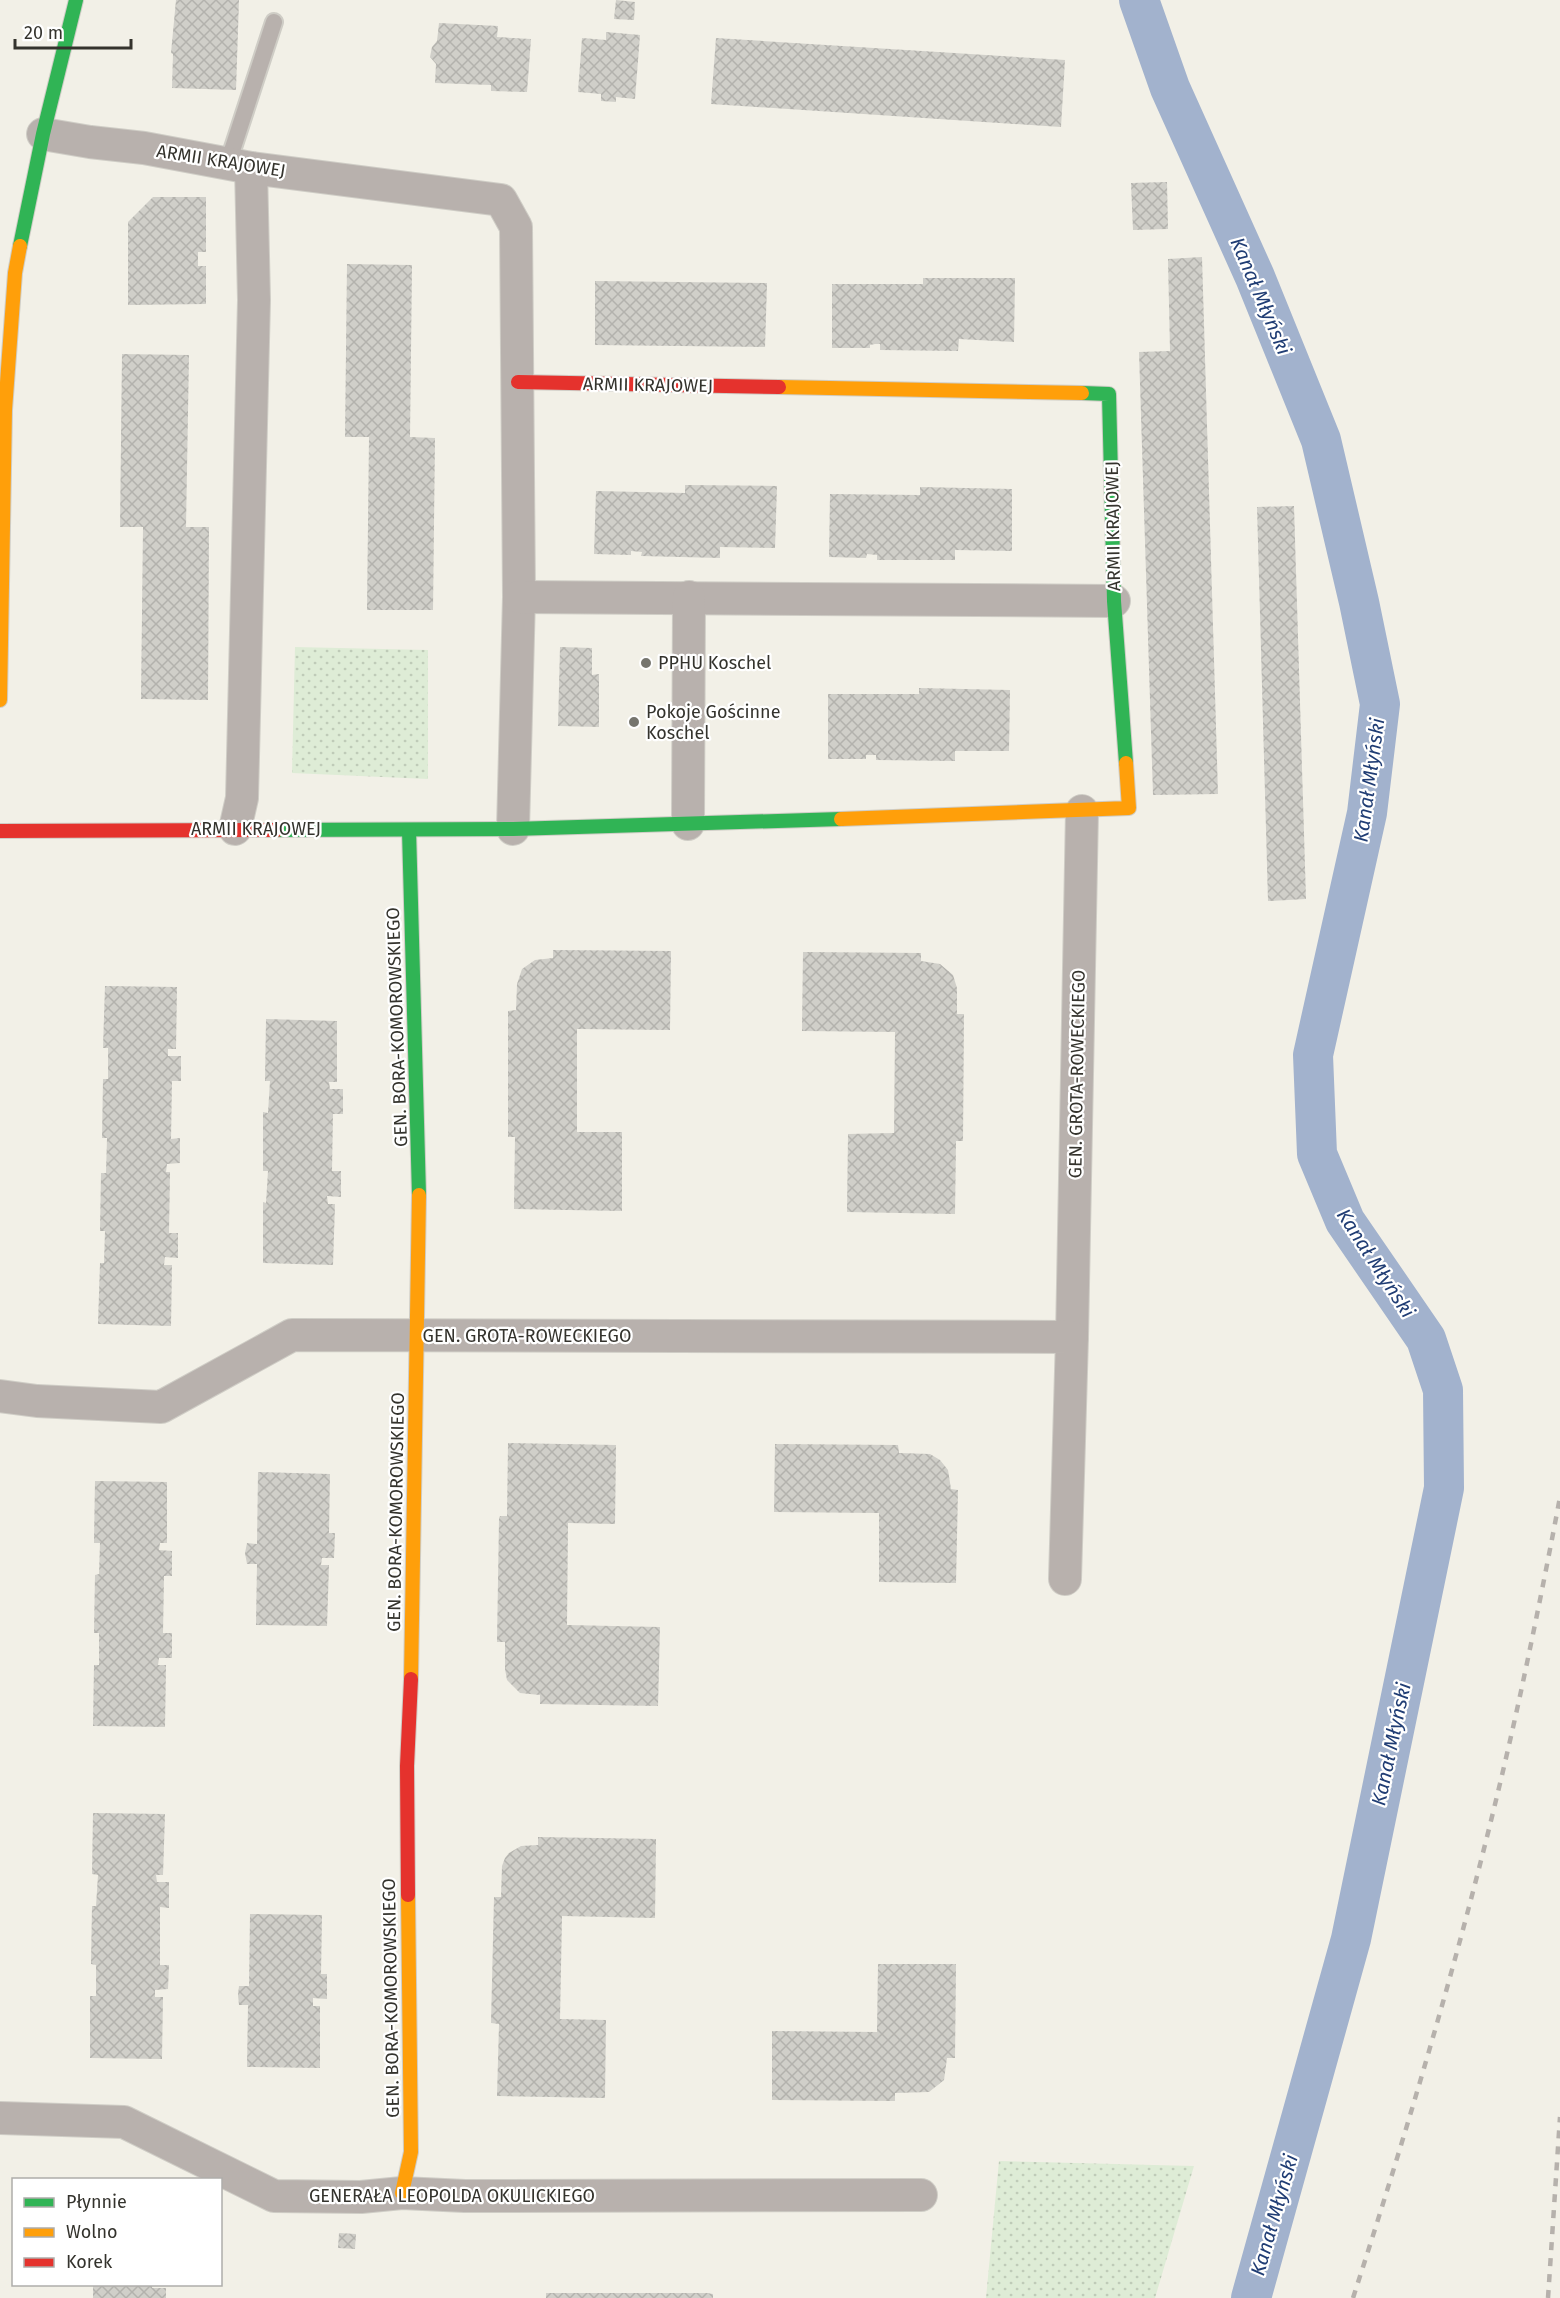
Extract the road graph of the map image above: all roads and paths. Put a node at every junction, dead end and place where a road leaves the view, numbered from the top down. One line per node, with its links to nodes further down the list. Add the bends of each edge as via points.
1 (76, 0): 3 (street)
2 (274, 22): 4 (lane)
3 (43, 134): 4 (street, ARMII KRAJOWEJ); 6 (street, via 15,273)
4 (240, 165): 5 (street, ARMII KRAJOWEJ, via 501,200 516,227); 13 (street, via 254,300 242,798)
5 (518, 382): 7 (street, ARMII KRAJOWEJ); 9 (street, ARMII KRAJOWEJ, via 1109,394)
6 (2, 410): 10 (street)
7 (519, 597): 8 (street); 14 (street, ARMII KRAJOWEJ)
8 (689, 597): 9 (street); 12 (street)
9 (1114, 601): 11 (street, ARMII KRAJOWEJ, via 1129,808)
10 (0, 700)
11 (1082, 811): 12 (street, ARMII KRAJOWEJ); 18 (street, GEN. GROTA-ROWECKIEGO)
12 (688, 824): 14 (street, ARMII KRAJOWEJ)
13 (235, 829): 15 (street, ARMII KRAJOWEJ); 16 (street, ARMII KRAJOWEJ)
14 (513, 829): 15 (street, ARMII KRAJOWEJ)
15 (410, 830): 17 (street, GEN. BORA-KOMOROWSKIEGO, via 418,1156)
16 (0, 831)
17 (417, 1336): 18 (street, GEN. GROTA-ROWECKIEGO); 19 (street, GEN. GROTA-ROWECKIEGO, via 292,1335 161,1407); 22 (street, GEN. BORA-KOMOROWSKIEGO, via 407,1766 411,2152)
18 (1072, 1337): 20 (street, GEN. GROTA-ROWECKIEGO)
19 (0, 1396)
20 (1065, 1579)
21 (0, 2118): 22 (street, GENERAŁA LEOPOLDA OKULICKIEGO, via 124,2122 274,2196 361,2197)
22 (402, 2193): 23 (street, GENERAŁA LEOPOLDA OKULICKIEGO)
23 (921, 2195)

